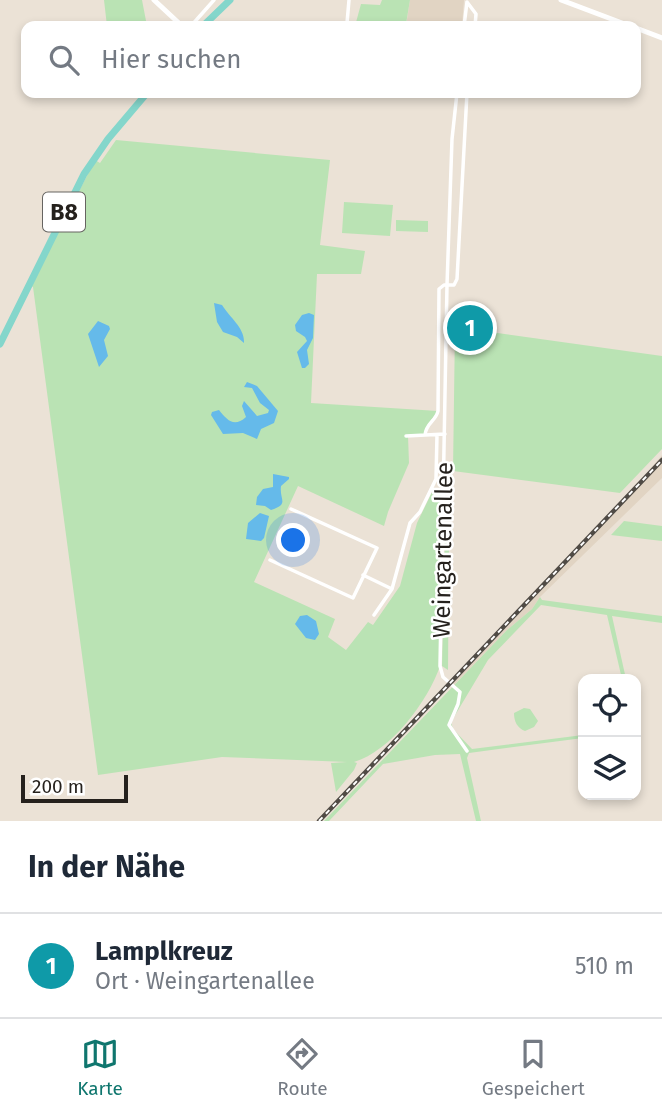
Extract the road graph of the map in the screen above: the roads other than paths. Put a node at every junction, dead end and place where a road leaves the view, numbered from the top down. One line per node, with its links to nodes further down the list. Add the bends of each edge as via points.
1 (154, 0): 7 (street)
2 (214, 0): 8 (street)
3 (349, 0): 10 (street)
4 (561, 0): 13 (street)
5 (227, 1): 9 (main road)
6 (467, 1): 11 (street); 12 (street)
7 (177, 21)
8 (195, 21)
9 (208, 21)
10 (347, 21)
11 (465, 21)
12 (475, 21)
13 (617, 21)
14 (641, 30): 15 (street)
15 (662, 38)
16 (143, 98): 24 (main road, B8, via 83,174)
17 (457, 98): 19 (street, Weingartenallee)
18 (467, 98): 20 (street, Weingartenallee)
19 (449, 226): 20 (street); 21 (street, Weingartenallee)
20 (459, 226): 21 (street, Weingartenallee, via 457,279 454,285)
21 (447, 285): 22 (street, Weingartenallee, via 439,289); 23 (street, Weingartenallee)
22 (439, 321): 23 (street); 26 (street, Weingartenallee, via 438,411)
23 (447, 321): 25 (street, Weingartenallee)
24 (0, 344)
25 (445, 434): 27 (street, Weingartenallee); 34 (street, Weingartenallee, via 440,666 443,677 460,692 449,725)
26 (425, 435): 27 (street, Weingartenallee); 28 (street)
27 (437, 435): 32 (street, Weingartenallee, via 436,479 410,523)
28 (406, 436)
29 (291, 509): 31 (street, via 377,548)
30 (270, 560): 31 (street, via 353,598)
31 (363, 575): 32 (street)
32 (392, 589): 33 (street, Weingartenallee)
33 (374, 615)
34 (467, 751)

